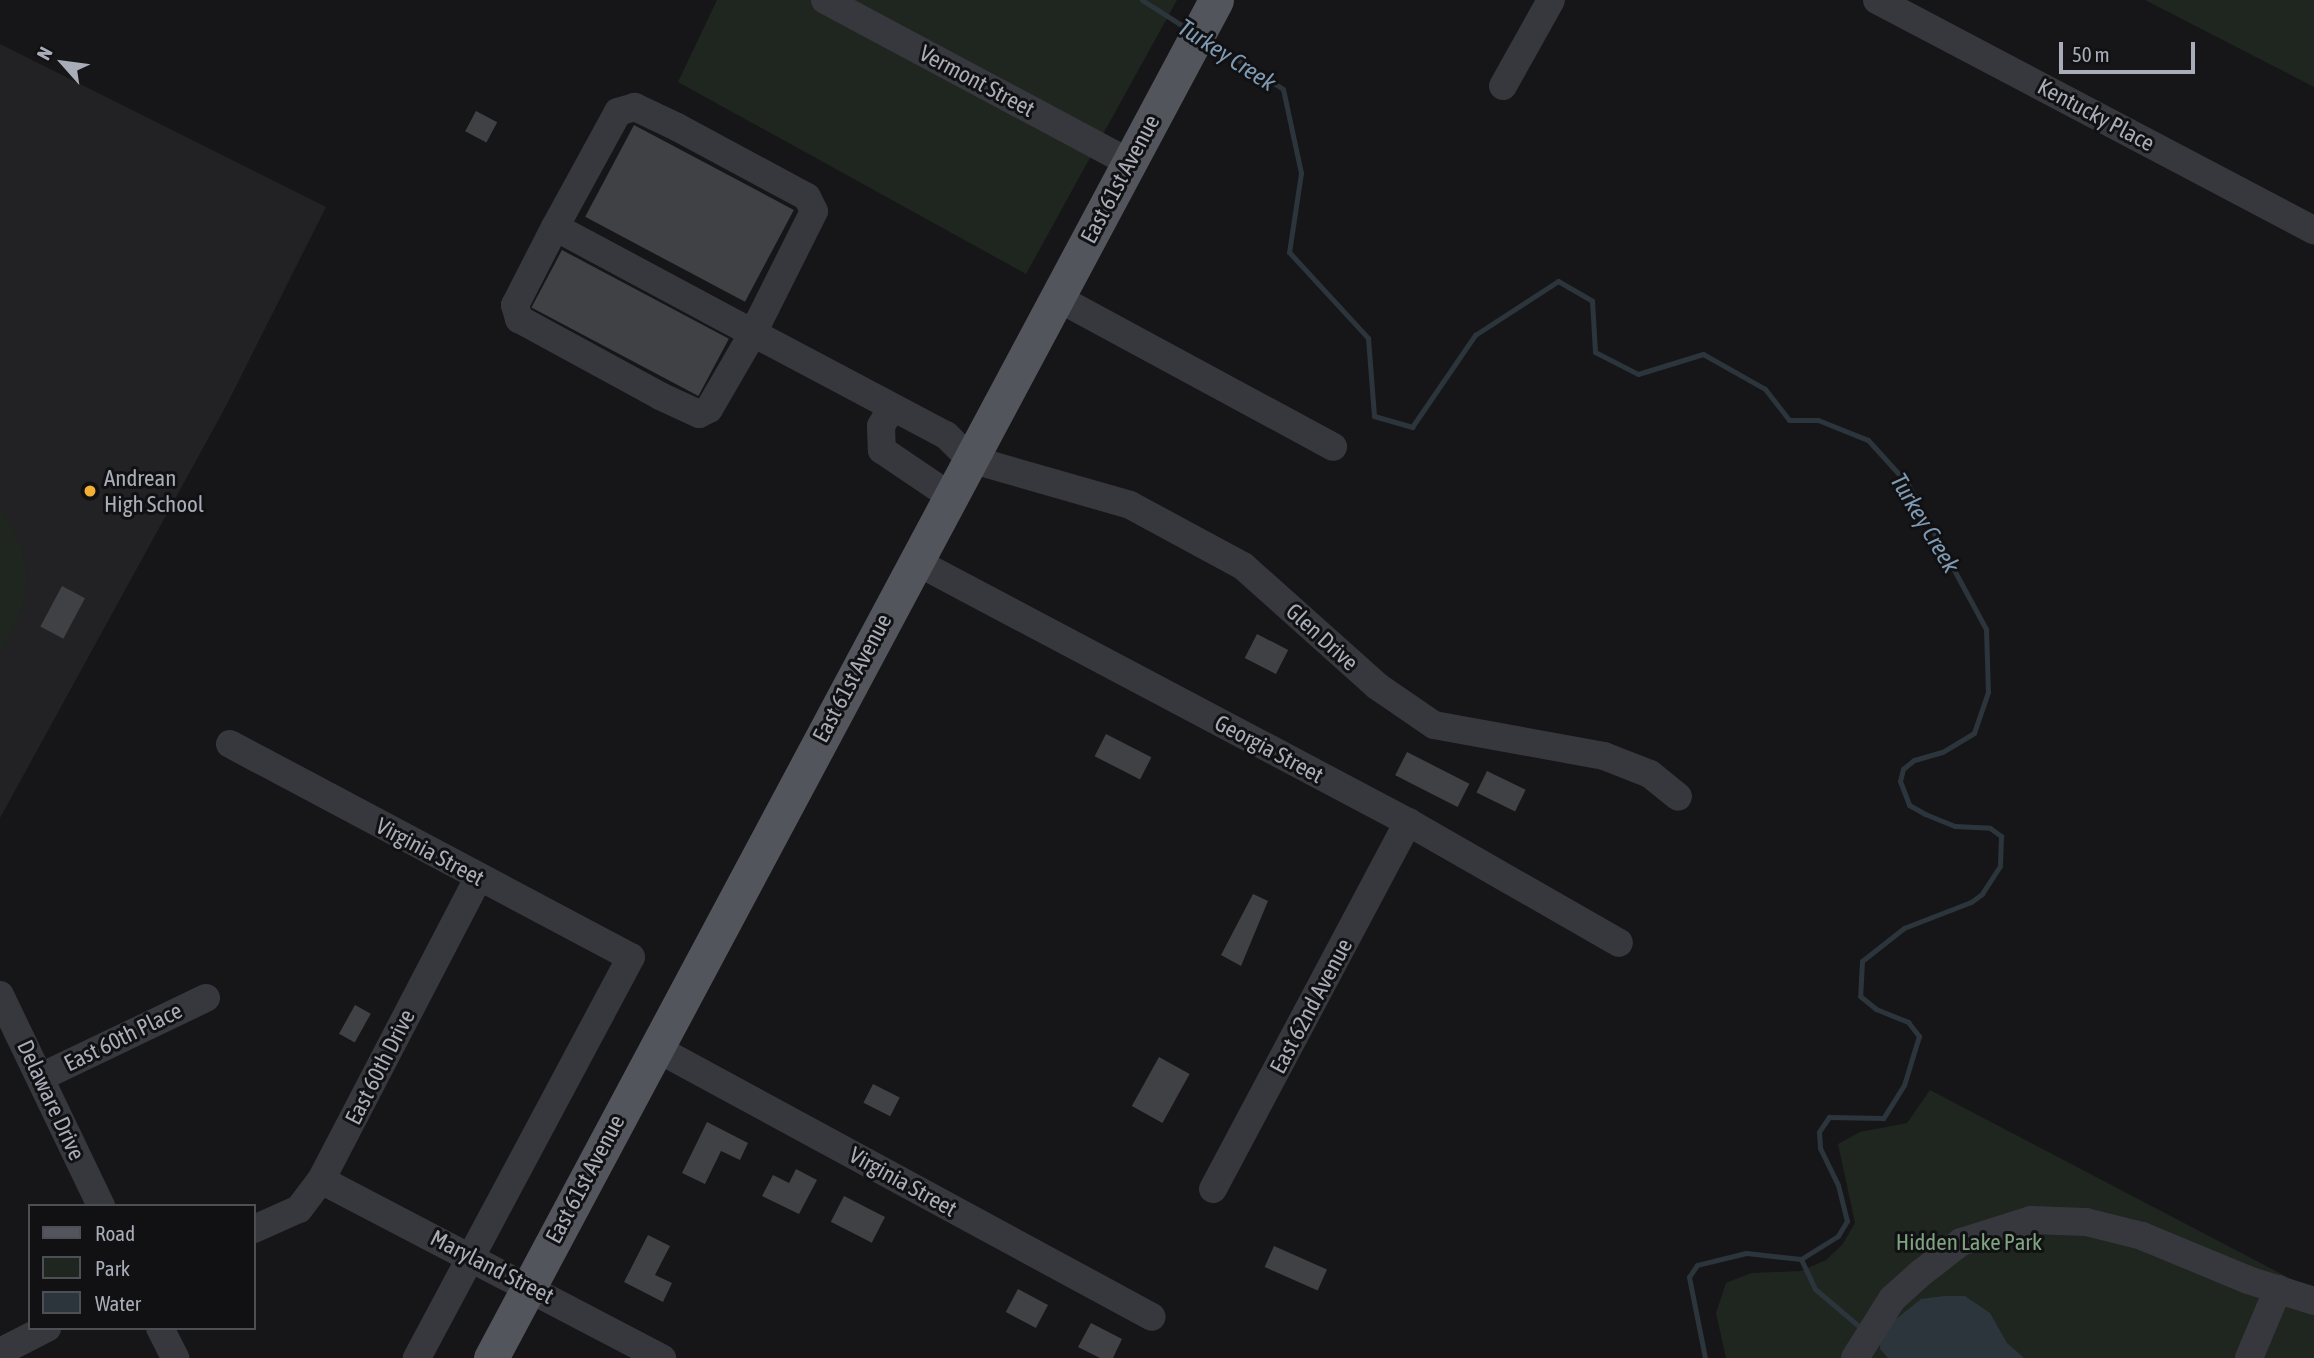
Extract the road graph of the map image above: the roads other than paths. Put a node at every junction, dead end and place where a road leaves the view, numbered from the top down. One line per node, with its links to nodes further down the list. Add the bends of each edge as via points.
1 (825, 0): 6 (street, Vermont Street)
2 (1216, 0): 6 (main road, East 61st Avenue)
3 (1552, 0): 5 (street)
4 (1877, 0): 8 (street, Kentucky Place)
5 (1503, 86)
6 (1129, 162): 9 (main road, East 61st Avenue)
7 (555, 227): 10 (street); 10 (street, via 515,305 519,320 602,367 699,414 709,410); 10 (street, via 618,112 625,107 635,107 766,173 807,197 814,211)
8 (2314, 230)
9 (1056, 297): 12 (street); 13 (main road, East 61st Avenue)
10 (753, 333): 11 (street)
11 (892, 407): 13 (street, via 946,435); 14 (street, via 881,426 882,450)
12 (1333, 447)
13 (970, 458): 14 (main road, East 61st Avenue); 17 (street, Glen Drive, via 1130,505 1243,566 1377,686 1434,725 1604,757 1650,774)
14 (950, 496): 15 (main road, East 61st Avenue)
15 (915, 561): 18 (street, Georgia Street); 23 (main road, East 61st Avenue)
16 (230, 744): 19 (street, Virginia Street)
17 (1678, 797)
18 (1408, 822): 20 (street, Georgia Street); 26 (street, East 62nd Avenue)
19 (478, 878): 25 (street, East 60th Drive); 29 (street, Virginia Street, via 631,957)
20 (1619, 943)
21 (0, 995): 24 (street, Delaware Drive)
22 (206, 998): 24 (street, East 60th Place)
23 (654, 1047): 30 (main road, East 61st Avenue); 33 (street, Virginia Street)
24 (41, 1077): 27 (street, Delaware Drive)
25 (321, 1180): 28 (street, East 60th Drive, via 299,1209); 29 (street, Maryland Street)
26 (1213, 1189)
27 (100, 1204)
28 (256, 1228)
29 (472, 1256): 30 (street, Maryland Street); 38 (street)
30 (529, 1285): 39 (main road, East 61st Avenue); 40 (street, Maryland Street)
31 (2278, 1289): 32 (street); 41 (street, via 2142,1236 2085,1222 2031,1220 1961,1242 1921,1273 1892,1299); 42 (street)
32 (2314, 1301)
33 (1152, 1317)
34 (43, 1330): 36 (street)
35 (161, 1330): 37 (street)
36 (0, 1352)
37 (175, 1358)
38 (417, 1358)
39 (491, 1358)
40 (662, 1358)
41 (1855, 1358)
42 (2249, 1358)

